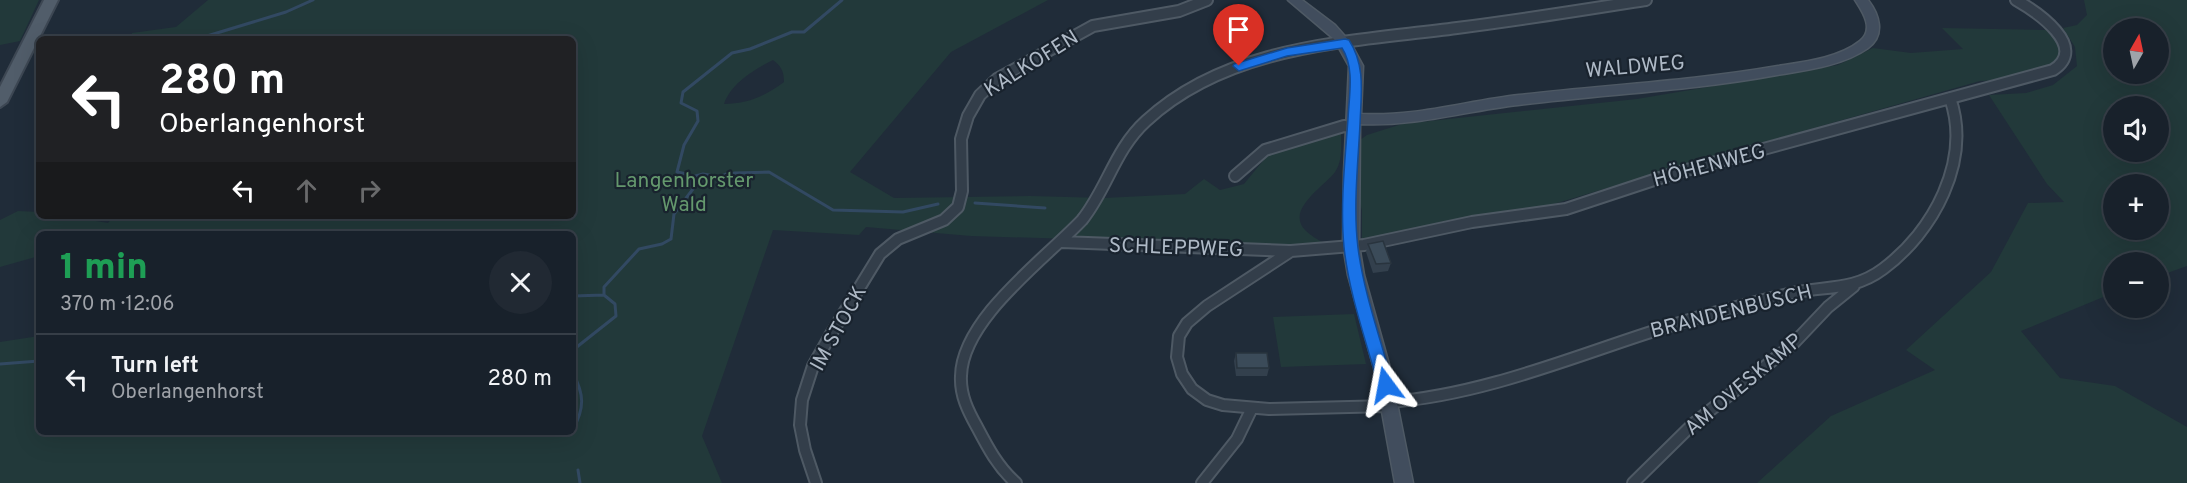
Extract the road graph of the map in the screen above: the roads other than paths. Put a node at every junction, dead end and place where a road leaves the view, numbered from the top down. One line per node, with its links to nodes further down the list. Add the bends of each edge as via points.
1 (51, 0): 9 (main road)
2 (1207, 0): 12 (street, KALKOFEN, via 1179,11 1093,26 984,87 973,102 960,150 960,202 952,213)
3 (1294, 0): 7 (street)
4 (1646, 0): 7 (street)
5 (1861, 0): 10 (street, WALDWEG, via 1872,14 1871,36 1852,52 1824,62)
6 (2016, 0): 8 (street, HÖHENWEG, via 2055,28 2066,48 2062,63 2040,75)
7 (1345, 43): 10 (street, via 1356,66); 13 (street, via 1265,58 1213,77 1178,96 1142,126 1120,151 1090,208)
8 (1950, 98): 14 (street, HÖHENWEG, via 1672,174 1566,209 1472,222); 16 (street, BRANDENBUSCH, via 1956,137 1940,202 1923,231 1910,244 1878,272)
9 (0, 102)
10 (1355, 123): 11 (street, via 1265,150); 14 (street)
11 (1235, 176)
12 (916, 230): 19 (street, IM STOCK, via 882,253 818,356 800,415)
13 (1065, 239): 15 (street, SCHLEPPWEG); 20 (street, via 1003,298 975,332 963,358 964,402 1000,468)
14 (1351, 246): 15 (street, HÖHENWEG); 17 (street)
15 (1291, 251): 18 (street, BRANDENBUSCH, via 1186,324 1176,348 1181,376 1200,396 1224,405)
16 (1854, 286): 17 (street, BRANDENBUSCH, via 1823,288 1719,311 1500,381); 23 (street, AM OVESKAMP, via 1792,345 1693,424)
17 (1389, 404): 18 (street, BRANDENBUSCH); 22 (street)
18 (1252, 408): 21 (street, via 1240,436)
19 (816, 483)
20 (1016, 483)
21 (1202, 483)
22 (1404, 483)
23 (1633, 483)

